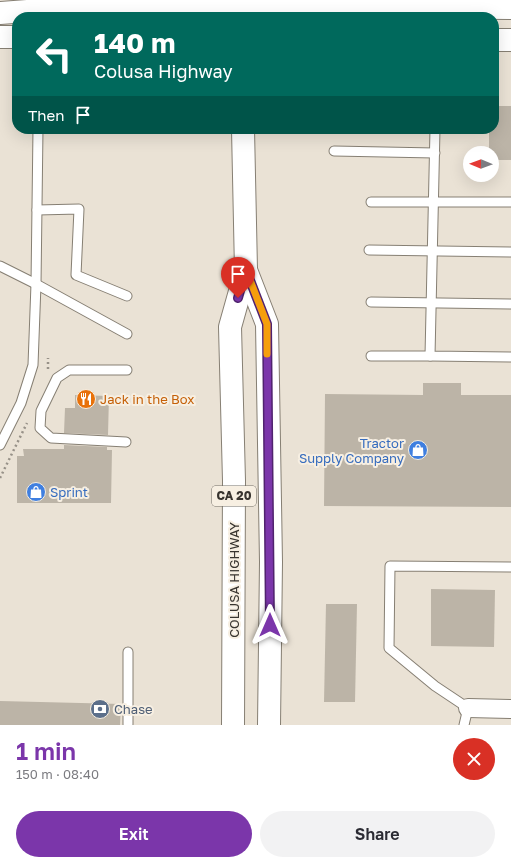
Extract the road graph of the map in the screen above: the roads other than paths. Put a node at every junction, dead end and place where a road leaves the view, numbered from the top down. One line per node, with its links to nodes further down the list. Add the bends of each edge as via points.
1 (444, 3): 3 (main road); 4 (main road)
2 (37, 5): 3 (main road); 5 (main road)
3 (240, 7)
4 (511, 8)
5 (0, 13)
6 (0, 37): 7 (main road)
7 (12, 37)
8 (499, 40): 9 (main road)
9 (511, 40)
10 (38, 134): 18 (lane)
11 (243, 134): 23 (main road, COLUSA HIGHWAY / CA 20)
12 (435, 134): 14 (lane)
13 (334, 152): 14 (lane)
14 (435, 153): 16 (lane)
15 (371, 202): 16 (lane)
16 (433, 202): 17 (lane); 20 (lane)
17 (511, 202)
18 (37, 210): 24 (lane); 25 (lane, via 79,209 76,275)
19 (369, 250): 20 (lane)
20 (432, 250): 21 (lane); 27 (lane)
21 (511, 252)
22 (0, 266): 24 (lane)
23 (246, 270): 41 (main road, COLUSA HIGHWAY / CA 20, via 230,326 234,488); 42 (main road, COLUSA HIGHWAY / CA 20, via 267,324 271,562)
24 (36, 284): 29 (lane); 35 (lane, via 33,364 21,402)
25 (127, 296)
26 (371, 302): 27 (lane)
27 (431, 303): 28 (lane); 31 (lane)
28 (510, 304)
29 (127, 334)
30 (371, 356): 31 (lane)
31 (430, 356): 32 (lane)
32 (511, 357)
33 (126, 370): 34 (lane, via 69,370 57,378 41,411 40,428 51,438)
34 (126, 442)
35 (0, 445)
36 (511, 567): 39 (lane, via 390,566 389,648 435,686)
37 (128, 652): 40 (lane)
38 (511, 709): 39 (street)
39 (466, 717)
40 (128, 724)
41 (234, 725)
42 (269, 725)

